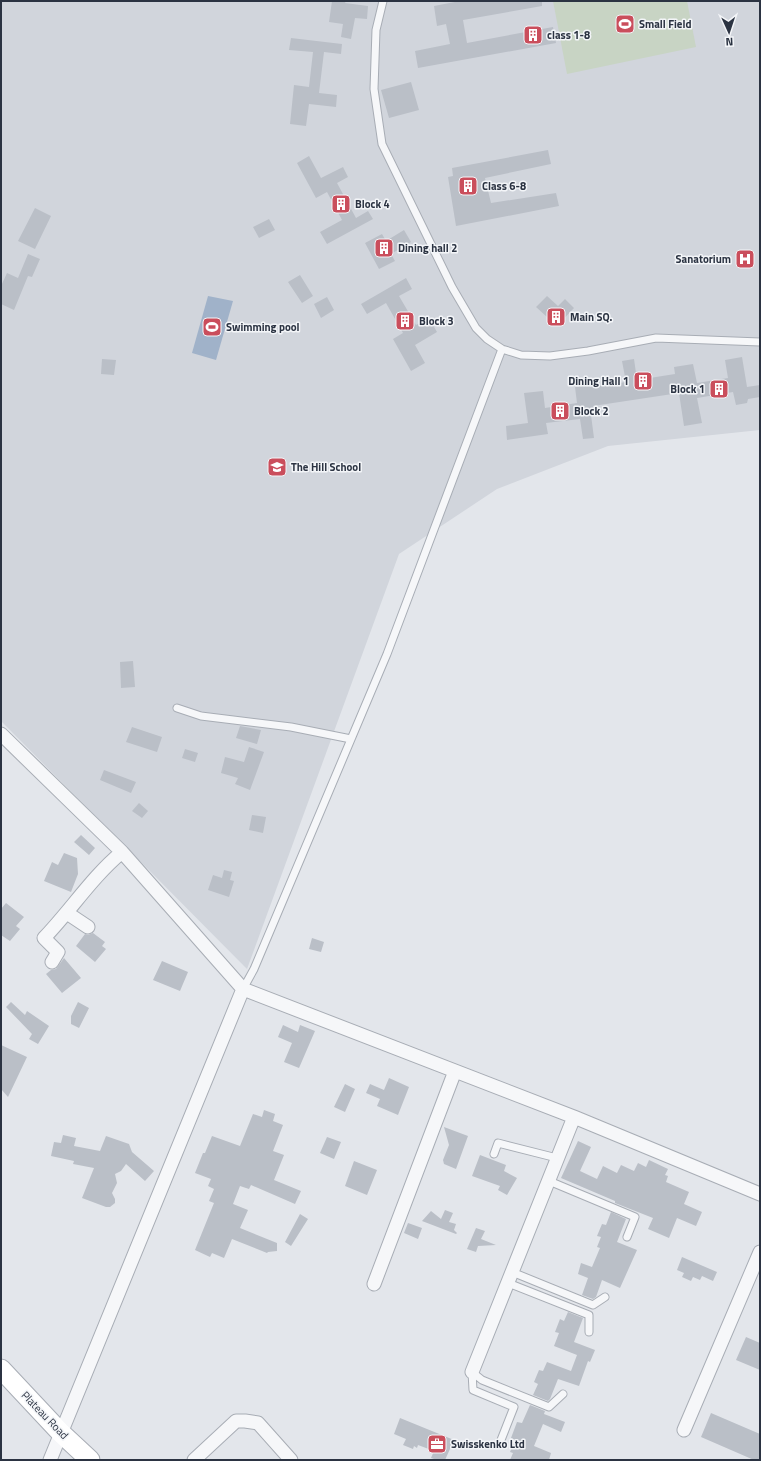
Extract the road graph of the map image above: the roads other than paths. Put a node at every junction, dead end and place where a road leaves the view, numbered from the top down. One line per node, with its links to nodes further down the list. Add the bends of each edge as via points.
1 (383, 1): 3 (lane, via 376,30 374,89 382,144 452,287 476,328)
2 (760, 342): 3 (lane, via 656,338 550,356 521,355)
3 (502, 349): 6 (lane, via 389,647)
4 (177, 708): 6 (lane, via 201,716 291,727)
5 (2, 738): 7 (street)
6 (351, 739): 11 (lane, via 254,970)
7 (122, 852): 8 (street, via 96,877); 11 (street)
8 (67, 913): 9 (street); 10 (street, via 44,938 58,952)
9 (88, 927)
10 (52, 962)
11 (243, 989): 12 (street); 28 (street)
12 (455, 1071): 13 (street); 21 (street)
13 (574, 1117): 15 (street); 17 (street)
14 (494, 1154): 15 (lane, via 498,1143)
15 (557, 1158): 16 (street)
16 (549, 1181): 18 (lane, via 635,1217); 20 (street)
17 (760, 1194)
18 (627, 1237)
19 (760, 1252): 27 (street)
20 (510, 1278): 22 (lane, via 593,1305); 23 (lane, via 589,1315); 25 (street)
21 (374, 1284)
22 (605, 1297)
23 (589, 1332)
24 (1, 1369): 28 (street, Plateau Road)
25 (472, 1372): 26 (lane, via 482,1380 548,1407); 29 (lane, via 473,1390 514,1407)
26 (563, 1394)
27 (684, 1430)
28 (61, 1433): 30 (street); 31 (street, Plateau Road)
29 (501, 1440)
30 (50, 1460)
31 (90, 1460)
32 (194, 1460): 33 (street, via 236,1421 258,1423)
33 (291, 1460)

